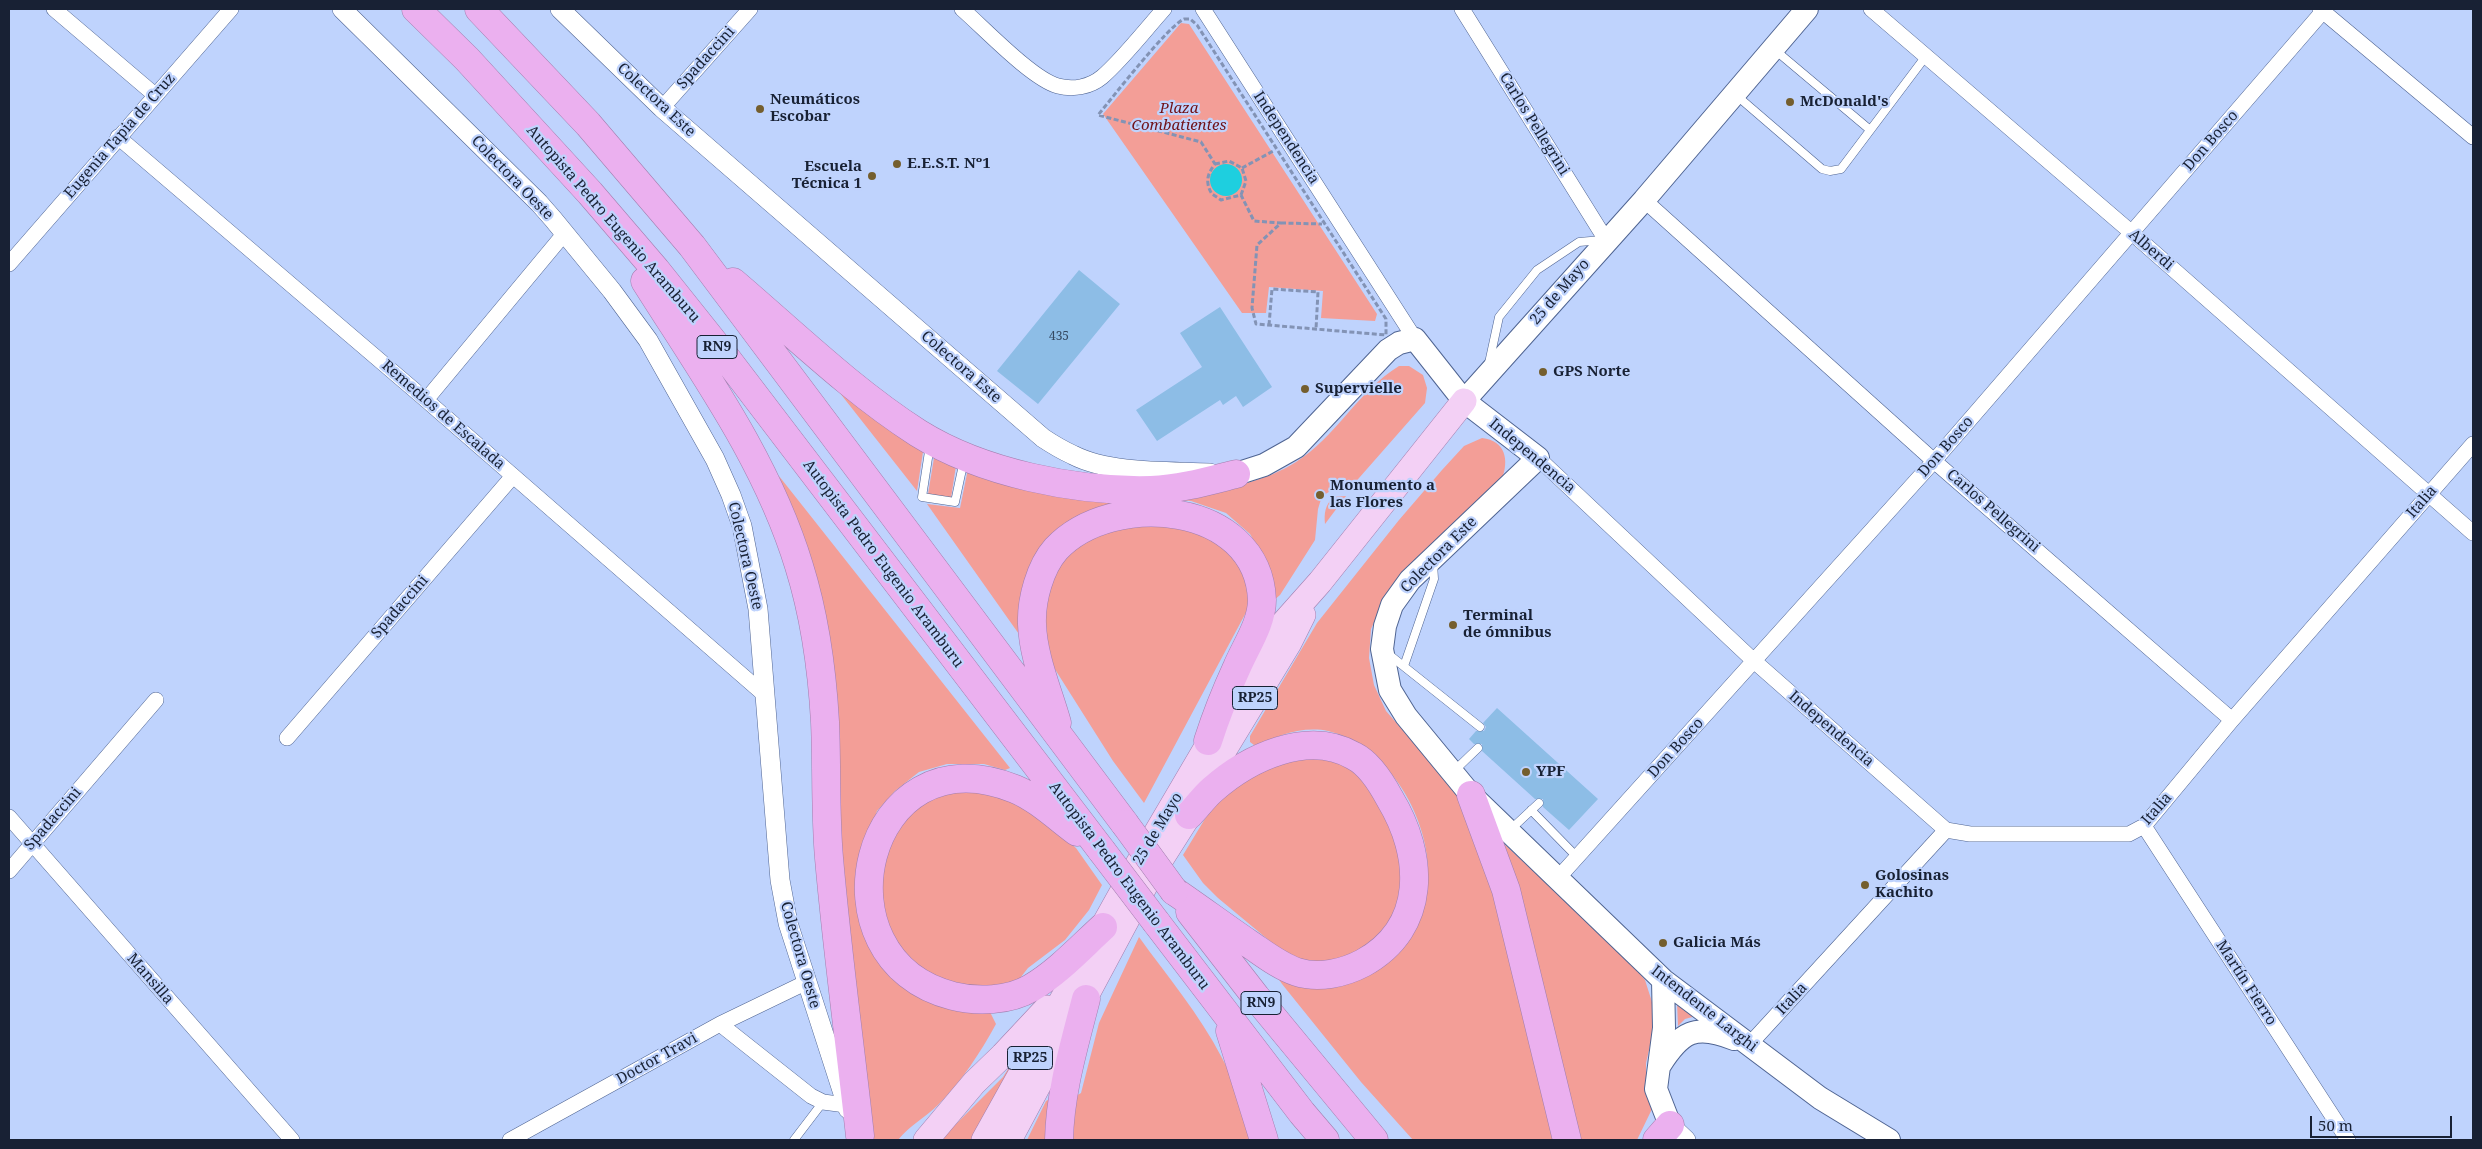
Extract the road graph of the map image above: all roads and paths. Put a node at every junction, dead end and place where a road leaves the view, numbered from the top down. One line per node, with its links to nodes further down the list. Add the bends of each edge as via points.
1 (54, 9): 18 (street)
2 (231, 9): 18 (street, Eugenia Tapia de Cruz)
3 (342, 9): 32 (street, Colectora Oeste, via 539,202)
4 (416, 9): 26 (highway, Autopista Pedro Eugenio Aramburu / RN9, via 467,59)
5 (479, 9): 34 (highway, RN9, via 588,124)
6 (560, 9): 19 (street, Colectora Este)
7 (750, 9): 19 (street, Spadaccini)
8 (962, 9): 9 (street, via 1035,73 1056,86 1067,88 1081,87 1101,78)
9 (1164, 9)
10 (1203, 9): 38 (street, Independencia)
11 (1462, 9): 33 (street, Carlos Pellegrini)
12 (1807, 9): 15 (main road, 25 de Mayo / RP25)
13 (1871, 9): 16 (street, Alberdi)
14 (2323, 10): 22 (street); 31 (street, Don Bosco)
15 (1773, 49): 17 (main road, 25 de Mayo / RP25); 20 (lane)
16 (1926, 56): 20 (lane); 31 (street, Alberdi)
17 (1734, 94): 20 (lane, via 1822,169 1841,169); 28 (main road, 25 de Mayo / RP25)
18 (155, 95): 21 (street, Eugenia Tapia de Cruz)
19 (662, 108): 47 (street, Colectora Este, via 1042,438 1074,456 1101,464)
20 (1869, 130)
21 (118, 137): 35 (street, Eugenia Tapia de Cruz); 40 (street, Remedios de Escalada)
22 (2473, 137)
23 (1278, 148): 24 (path, via 1197,24 1184,19 1098,115 1202,142); 25 (path); 30 (path)
24 (1214, 164): 25 (path, via 1229,161); 27 (path, via 1208,175 1212,194 1221,200)
25 (1242, 168): 27 (path, via 1246,181)
26 (590, 193): 74 (highway, Autopista Pedro Eugenio Aramburu / RN9, via 727,359); 90 (highway, via 711,382 757,462 799,566 820,661 829,856)
27 (1241, 195): 29 (path, via 1254,220)
28 (1644, 200): 33 (main road, 25 de Mayo / RP25); 46 (street, Carlos Pellegrini)
29 (1281, 223): 30 (path); 36 (path, via 1256,245 1252,308 1256,324)
30 (1326, 224): 37 (path, via 1386,319 1386,335)
31 (2132, 233): 46 (street, Don Bosco); 49 (street, Alberdi)
32 (564, 234): 40 (street); 56 (street, Colectora Oeste, via 648,340 731,495 742,526 758,609)
33 (1606, 240): 39 (main road, 25 de Mayo / RP25); 39 (lane, via 1579,242 1537,270 1499,317)
34 (692, 246): 42 (highway, via 864,394); 61 (highway, RN9)
35 (9, 264)
36 (1269, 325): 37 (path); 37 (path, via 1272,289 1318,292)
37 (1316, 329)
38 (1415, 339): 41 (main road, Independencia); 47 (main road, Colectora Este, via 1388,350 1296,447 1264,465)
39 (1487, 374): 41 (main road, 25 de Mayo / RP25)
40 (426, 400): 48 (street, Remedios de Escalada)
41 (1464, 401): 45 (main road, Independencia); 52 (main road, 25 de Mayo / RP25)
42 (931, 440): 44 (highway); 44 (lane, via 922,497 955,502)
43 (2473, 444): 49 (street, Italia)
44 (964, 456): 47 (highway, via 1027,476 1104,489 1152,490 1188,486)
45 (1538, 458): 51 (main road, Colectora Este); 54 (street, Independencia)
46 (1934, 460): 54 (street, Don Bosco); 58 (street, Carlos Pellegrini)
47 (1236, 474)
48 (513, 476): 56 (street, Remedios de Escalada); 60 (street, Spadaccini)
49 (2429, 495): 50 (street, Alberdi); 58 (street, Italia)
50 (2473, 533)
51 (1433, 559): 53 (main road, Colectora Este, via 1410,580 1392,605); 55 (lane, via 1434,579)
52 (1320, 582): 62 (main road, 25 de Mayo / RP25, via 1272,636); 68 (main road, 25 de Mayo / RP25, via 1289,643)
53 (1382, 649): 55 (lane); 64 (main road, Colectora Este, via 1390,690 1406,716)
54 (1754, 661): 71 (street, Independencia); 75 (street, Don Bosco)
55 (1404, 666): 59 (lane)
56 (766, 696): 81 (street, Colectora Oeste, via 780,880 788,923)
57 (156, 700): 73 (street, Spadaccini)
58 (2232, 720): 70 (street, Italia)
59 (1480, 727)
60 (287, 738)
61 (1062, 741): 62 (highway, via 1037,652 1032,624 1034,594 1044,568 1056,550 1077,532 1122,516 1148,513 1198,519 1218,527 1235,540 1255,567 1262,599 1258,620 1219,707); 78 (highway, RN9, bridge)
62 (1208, 741): 79 (main road, 25 de Mayo / RP25)
63 (1478, 748): 64 (lane)
64 (1452, 772): 65 (main road, Colectora Este)
65 (1471, 795): 72 (main road, Intendente Larghi); 101 (highway, via 1506,890)
66 (1539, 803): 67 (lane)
67 (1531, 810): 72 (lane); 75 (lane)
68 (1189, 815): 78 (highway, via 1219,785 1247,765 1304,745 1331,747 1355,756 1370,770 1398,812 1409,839 1415,870 1413,898 1406,921 1390,943 1350,970 1321,975 1297,972 1271,959); 82 (main road, 25 de Mayo / RP25)
69 (9, 818): 73 (street, Mansilla)
70 (2144, 826): 71 (street, Italia, via 2129,834 1970,834); 103 (street, Martín Fierro)
71 (1946, 830): 85 (street, Italia)
72 (1509, 832): 77 (main road, Intendente Larghi)
73 (32, 844): 76 (street, Spadaccini); 91 (street, Mansilla)
74 (1102, 851): 79 (highway, via 1016,790 966,778 943,780 900,805 885,824 874,849 869,876 870,904 876,932 885,951 916,982 936,992 963,999 990,1000 1030,988 1057,969); 83 (highway, Autopista Pedro Eugenio Aramburu / RN9, bridge)
75 (1577, 857): 77 (street, Don Bosco)
76 (9, 871)
77 (1559, 877): 80 (main road, Intendente Larghi)
78 (1174, 891): 100 (highway, RN9)
79 (1103, 927): 82 (main road, 25 de Mayo / RP25)
80 (1664, 980): 85 (main road, Intendente Larghi); 86 (main road, via 1665,1010)
81 (807, 982): 84 (street, Doctor Travi); 88 (street, Colectora Oeste)
82 (1081, 988): 94 (main road, via 974,1083); 95 (main road, 25 de Mayo / RP25); 96 (main road, 25 de Mayo / RP25); 97 (highway, via 1060,1115)
83 (1224, 1011): 98 (highway); 99 (highway, Autopista Pedro Eugenio Aramburu / RN9)
84 (720, 1024): 87 (street); 92 (street, Doctor Travi)
85 (1750, 1045): 86 (main road, via 1719,1033 1700,1030 1674,1044); 102 (main road, Intendente Larghi, via 1820,1098)
86 (1659, 1066): 89 (main road, via 1656,1089)
87 (823, 1102): 88 (street); 93 (lane)
88 (846, 1104): 90 (street, Colectora Oeste)
89 (1671, 1135)
90 (861, 1138)
91 (292, 1140)
92 (510, 1140)
93 (794, 1140)
94 (926, 1140)
95 (984, 1140)
96 (1009, 1140)
97 (1059, 1140)
98 (1264, 1140)
99 (1325, 1140)
100 (1374, 1140)
101 (1567, 1140)
102 (1889, 1140)
103 (2348, 1140)

